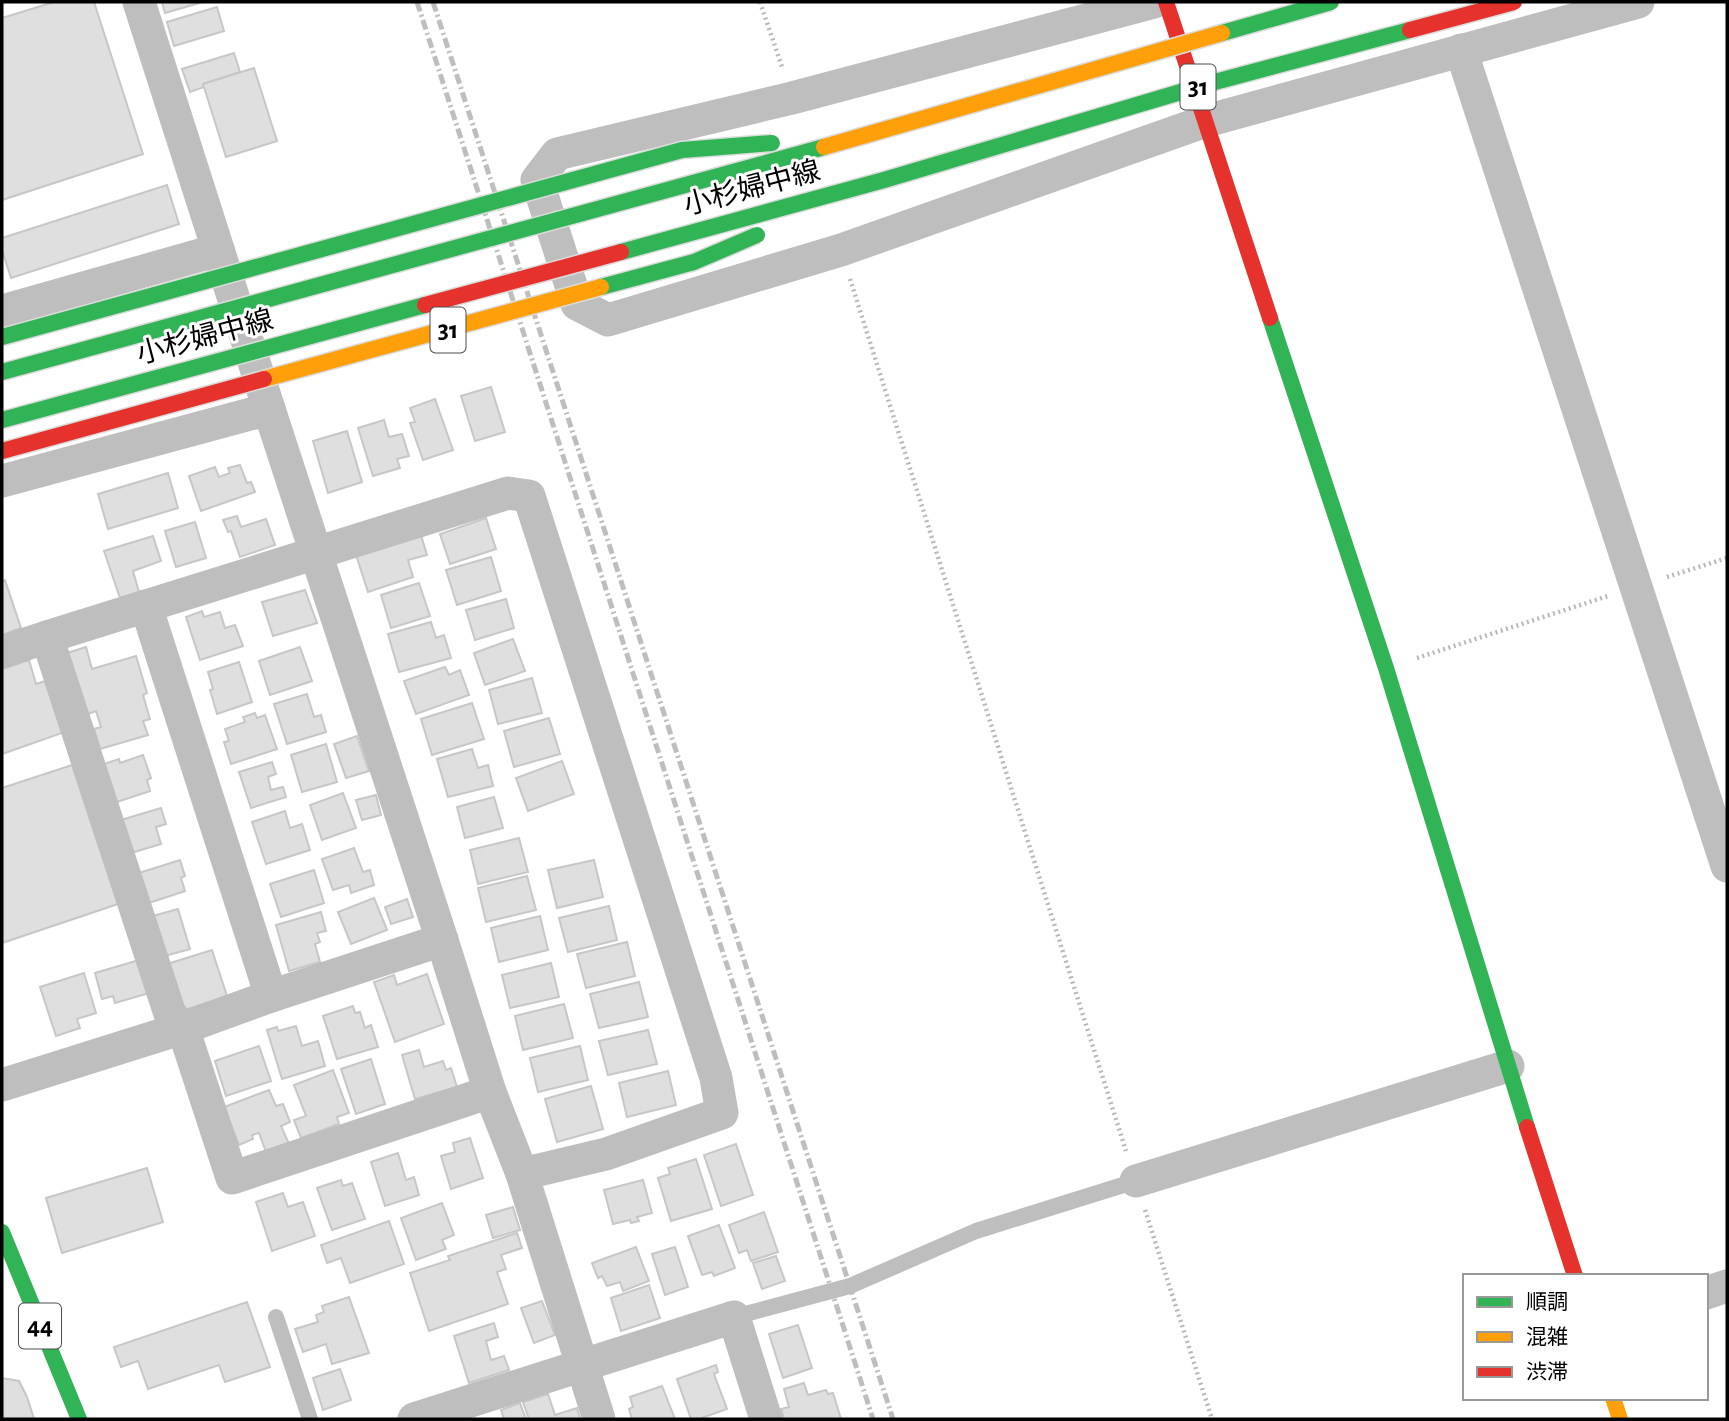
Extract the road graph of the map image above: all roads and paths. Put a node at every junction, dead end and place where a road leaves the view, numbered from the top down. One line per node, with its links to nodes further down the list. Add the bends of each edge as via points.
1 (139, 2): 13 (street)
2 (760, 2): 9 (path)
3 (1154, 2): 9 (street)
4 (1166, 2): 10 (main road)
5 (1331, 2): 11 (main road, 小杉婦中線 / 31, bridge)
6 (1514, 2): 12 (main road, 小杉婦中線 / 31, bridge, via 1211,83)
7 (1638, 2): 8 (street)
8 (1461, 50): 10 (street); 24 (street)
9 (792, 98): 14 (street, via 557,154 537,180 578,304 608,320)
10 (1206, 121): 14 (street); 28 (main road)
11 (869, 135): 16 (main road, 31, bridge, via 682,150); 17 (main road, 小杉婦中線 / 31, bridge)
12 (884, 180): 19 (main road, 小杉婦中線 / 31, bridge); 20 (main road, 31, bridge, via 694,262)
13 (218, 250): 15 (street); 18 (street)
14 (841, 250): 37 (path)
15 (2, 311)
16 (2, 337)
17 (2, 372)
18 (268, 409): 21 (street); 22 (street)
19 (2, 420)
20 (2, 452)
21 (2, 481)
22 (316, 554): 25 (street); 30 (street); 36 (street, via 508,493 528,496 716,1078 722,1114 606,1154)
23 (1727, 558): 24 (path)
24 (1636, 587): 28 (path); 29 (street)
25 (146, 606): 26 (street); 31 (street)
26 (47, 637): 27 (street); 32 (street, via 170,1014)
27 (2, 652)
28 (1386, 668): 33 (main road)
29 (1727, 866)
30 (442, 940): 31 (street); 35 (street)
31 (271, 996): 32 (street)
32 (183, 1028): 34 (street); 35 (street, via 232,1178)
33 (1508, 1066): 37 (street); 39 (main road)
34 (2, 1085)
35 (490, 1092): 36 (street)
36 (522, 1174): 44 (street)
37 (1136, 1181): 43 (lane, via 976,1231 850,1286); 52 (path)
38 (2, 1232): 47 (main road, 44)
39 (1574, 1274)
40 (1727, 1286): 41 (street)
41 (1708, 1292)
42 (276, 1317): 48 (lane)
43 (734, 1317): 44 (street); 51 (street)
44 (582, 1366): 46 (street); 50 (street)
45 (1614, 1400): 53 (main road)
46 (450, 1414): 49 (street)
47 (79, 1419)
48 (310, 1419)
49 (414, 1419)
50 (599, 1419)
51 (766, 1419)
52 (1212, 1419)
53 (1620, 1419)

